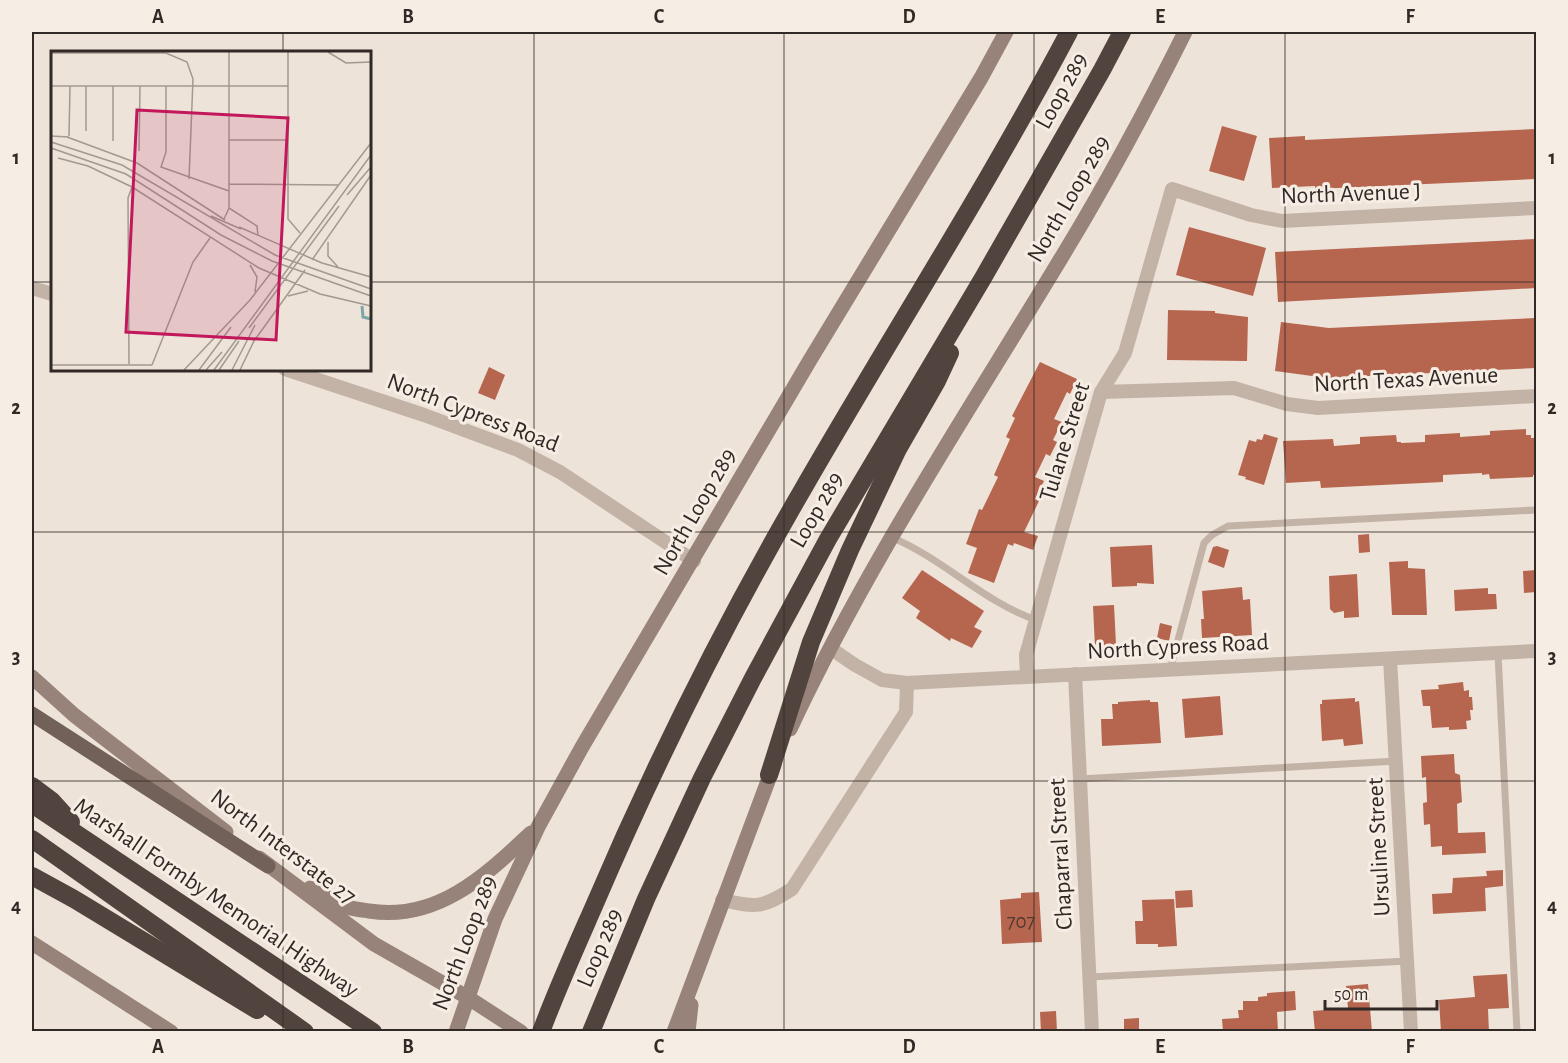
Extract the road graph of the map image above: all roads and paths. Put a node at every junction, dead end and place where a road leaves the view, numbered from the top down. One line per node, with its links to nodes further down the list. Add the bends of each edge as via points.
1 (1006, 32): 15 (main road, North Loop 289)
2 (1069, 32): 50 (highway, Loop 289, via 990,175 807,481 720,639 663,751)
3 (1122, 32): 7 (highway, Loop 289)
4 (1185, 32): 14 (main road, North Loop 289, via 1139,124)
5 (1172, 189): 6 (street, North Avenue J, via 1282,221); 11 (street, Tulane Street, via 1125,353)
6 (1536, 208)
7 (983, 278): 28 (highway, via 937,381 898,449 846,560 811,642); 43 (highway, Loop 289, via 828,539 753,678 650,889)
8 (32, 288): 9 (street)
9 (51, 294)
10 (288, 370): 15 (street, North Cypress Road, via 518,450 560,472)
11 (1101, 392): 12 (street, North Texas Avenue, via 1234,388 1287,404 1318,408); 16 (street, Tulane Street)
12 (1536, 396)
13 (1536, 510): 21 (lane, via 1228,526 1204,543)
14 (893, 538): 16 (lane, via 917,548 961,579); 17 (main road, North Loop 289)
15 (694, 561): 32 (main road, North Loop 289)
16 (1036, 620): 24 (street, Tulane Street, via 1026,655)
17 (830, 648): 25 (street, North Cypress Road, via 882,680); 28 (main road, North Loop 289)
18 (1536, 651): 19 (street, North Cypress Road)
19 (1498, 654): 20 (street, North Cypress Road); 55 (lane)
20 (1390, 659): 21 (street, North Cypress Road); 27 (street, Ursuline Street)
21 (1170, 670): 22 (street, North Cypress Road)
22 (1075, 674): 24 (street, North Cypress Road); 29 (street, Chaparral Street)
23 (32, 677): 35 (main road, North Interstate 27, via 74,715)
24 (1027, 677): 25 (street, North Cypress Road)
25 (907, 683): 37 (street, via 906,712 792,889 769,904 746,906)
26 (32, 714): 35 (main road)
27 (1396, 761): 29 (lane); 39 (street, Ursuline Street)
28 (769, 775): 37 (main road, North Loop 289)
29 (1080, 779): 41 (street, Chaparral Street)
30 (32, 786): 34 (highway, via 52,801)
31 (32, 804): 34 (highway, Marshall Formby Memorial Highway)
32 (538, 827): 35 (main road, via 460,892 435,905 402,912 386,914 348,907); 42 (main road, North Loop 289, via 495,919)
33 (32, 839): 46 (highway)
34 (93, 846): 47 (highway, Marshall Formby Memorial Highway)
35 (268, 866): 42 (main road, North Interstate 27, via 374,944)
36 (32, 876): 45 (highway)
37 (722, 900): 40 (main road, North Loop 289)
38 (32, 942): 44 (main road)
39 (1407, 961): 41 (lane); 54 (street, Ursuline Street)
40 (698, 964): 51 (main road, North Loop 289); 52 (main road)
41 (1090, 977): 53 (street, Chaparral Street)
42 (467, 997): 48 (main road, North Loop 289); 49 (main road, North Interstate 27)
43 (592, 1028)
44 (171, 1032)
45 (292, 1032)
46 (305, 1032)
47 (373, 1032)
48 (456, 1032)
49 (521, 1032)
50 (541, 1032)
51 (674, 1032)
52 (688, 1032)
53 (1092, 1032)
54 (1411, 1032)
55 (1517, 1032)

